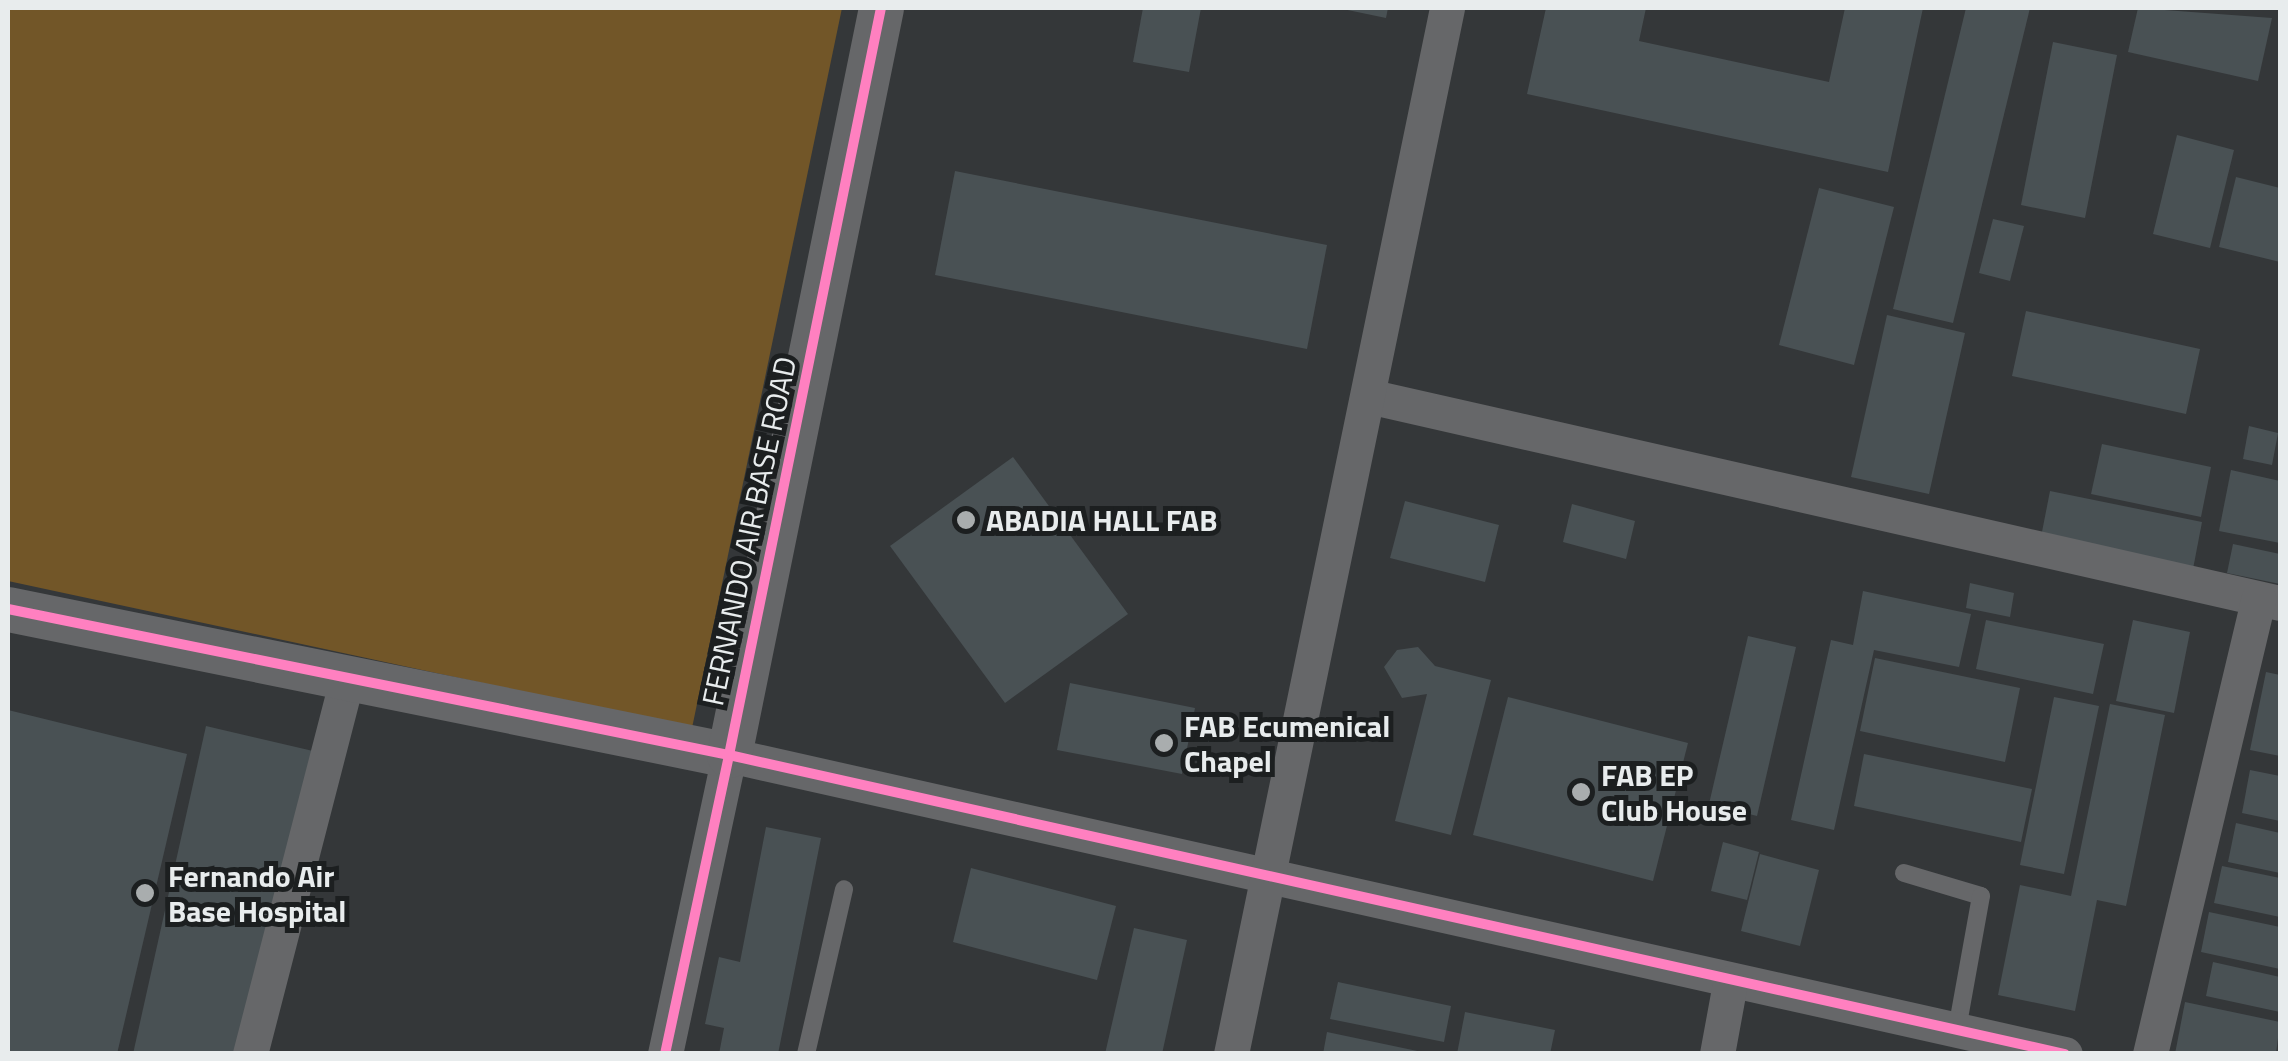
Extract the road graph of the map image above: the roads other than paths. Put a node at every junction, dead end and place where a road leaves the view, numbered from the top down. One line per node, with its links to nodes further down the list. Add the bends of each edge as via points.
1 (882, 8): 7 (street, FERNANDO AIR BASE ROAD)
2 (1447, 8): 3 (street)
3 (1368, 396): 4 (street); 9 (street)
4 (2269, 601): 19 (street)
5 (8, 609): 6 (street)
6 (346, 682): 7 (street); 13 (street)
7 (729, 755): 9 (street); 14 (street)
8 (1904, 872): 12 (lane, via 1981,896)
9 (1270, 879): 11 (street); 16 (street)
10 (844, 889): 15 (lane)
11 (1730, 983): 12 (street); 17 (street)
12 (1957, 1029): 18 (street)
13 (250, 1054)
14 (666, 1054)
15 (806, 1054)
16 (1232, 1054)
17 (1717, 1054)
18 (2066, 1054)
19 (2150, 1054)

